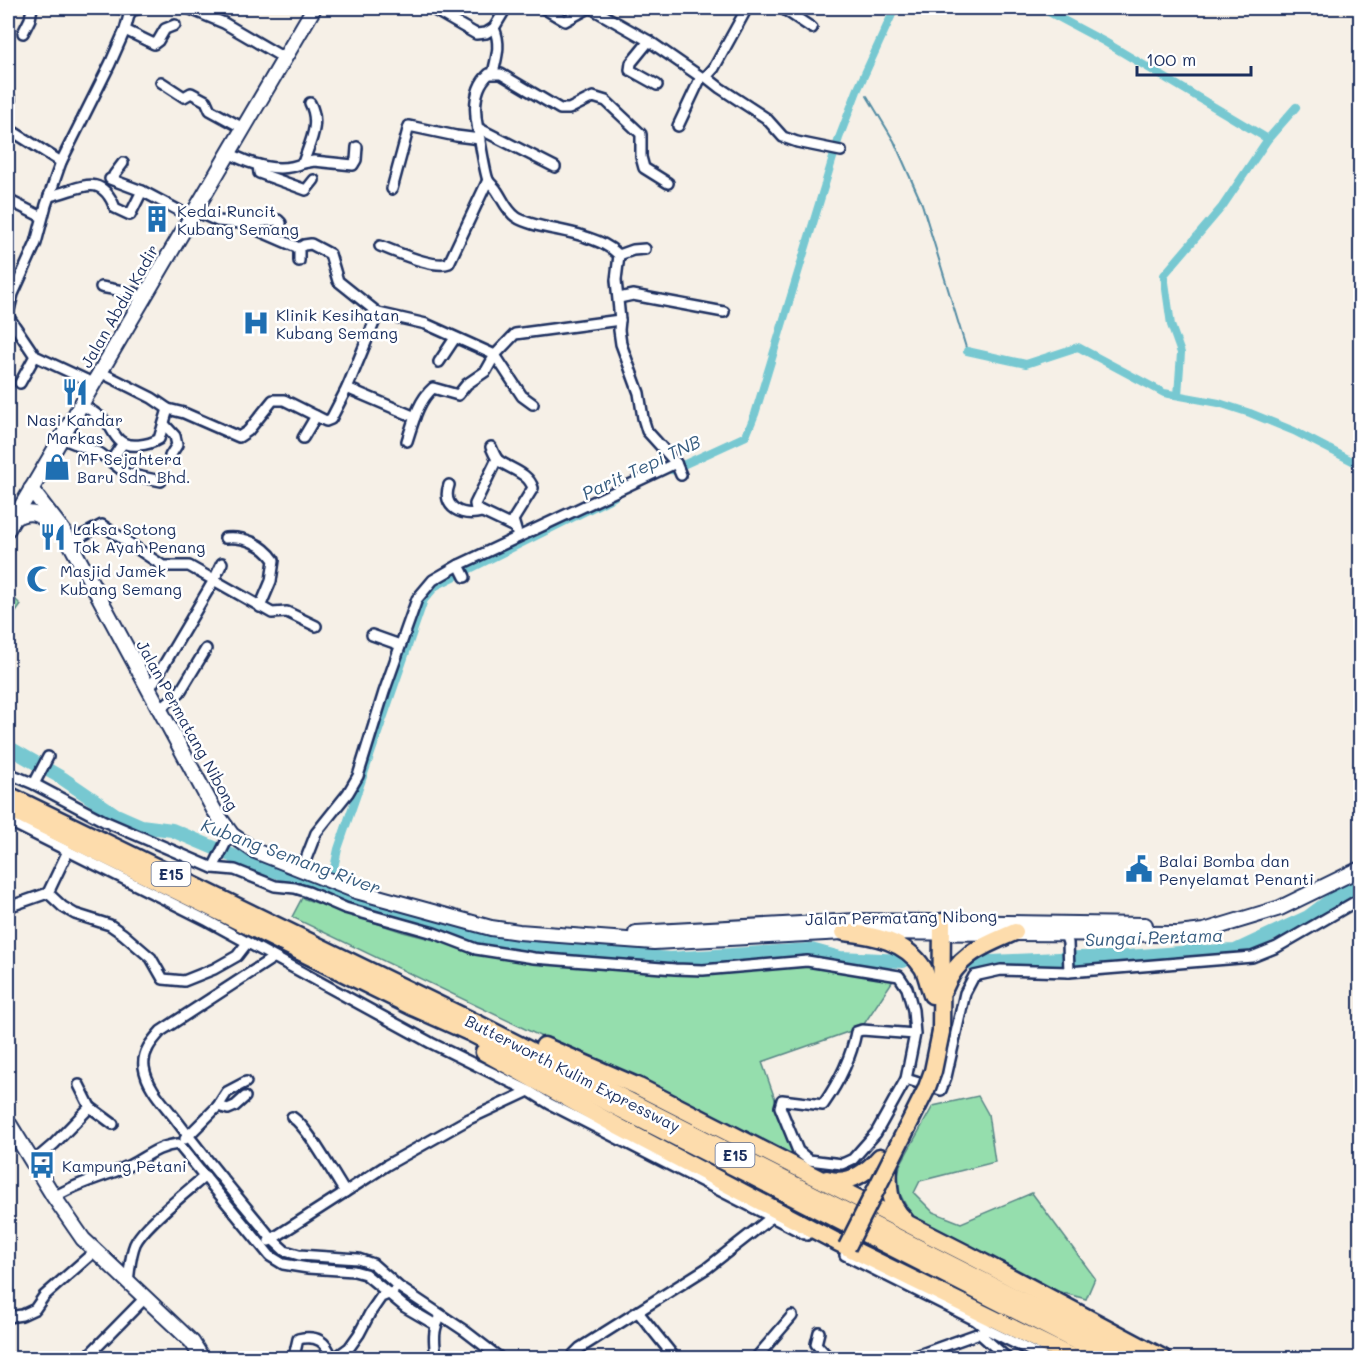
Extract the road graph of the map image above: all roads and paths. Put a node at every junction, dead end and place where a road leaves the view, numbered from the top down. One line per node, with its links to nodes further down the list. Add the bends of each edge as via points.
1 (32, 8): 18 (street)
2 (119, 8): 13 (street)
3 (142, 8): 13 (street)
4 (190, 8): 20 (street, via 225,23)
5 (314, 8): 20 (main road, Jalan Abdul Kadir)
6 (431, 8): 15 (street, via 476,34)
7 (506, 8): 15 (street)
8 (543, 8): 9 (street, via 565,21)
9 (589, 8)
10 (595, 8): 19 (street)
11 (747, 8): 22 (street, via 714,68)
12 (782, 8): 16 (street)
13 (130, 9): 17 (street)
14 (175, 25): 17 (street, via 165,29 154,44)
15 (494, 28): 21 (street, via 499,45)
16 (812, 28)
17 (125, 30): 36 (street)
18 (23, 33)
19 (649, 41): 22 (street); 24 (street, via 630,70)
20 (284, 58): 30 (main road, Jalan Abdul Kadir)
21 (493, 73): 31 (street, via 477,93); 43 (street, via 560,109 569,109 593,97 606,101 641,134 644,168)
22 (704, 77): 29 (street); 34 (street, via 766,118 783,137)
23 (161, 82): 30 (street, via 183,97 191,93 206,101 210,110)
24 (657, 85)
25 (9, 99): 27 (street)
26 (310, 103): 38 (street, via 315,112 315,129)
27 (8, 112)
28 (8, 126): 36 (street)
29 (678, 126)
30 (243, 128): 35 (main road, Jalan Abdul Kadir)
31 (478, 128): 32 (street); 40 (street)
32 (480, 139): 42 (street); 44 (street, via 409,126)
33 (357, 147): 38 (street, via 353,165)
34 (840, 151)
35 (229, 153): 39 (street); 48 (main road, Jalan Abdul Kadir)
36 (61, 162): 46 (street)
37 (123, 163): 45 (street, via 112,180)
38 (303, 163): 39 (street, via 292,168)
39 (258, 165): 41 (street, via 258,173 306,190)
40 (555, 167)
41 (314, 180)
42 (488, 180): 52 (street, via 449,264 442,266); 55 (street, via 516,218 575,233 611,247)
43 (668, 183)
44 (392, 189)
45 (142, 191): 46 (street, via 130,215 114,208 100,186 90,184); 48 (street)
46 (49, 196): 49 (street)
47 (8, 200): 49 (street)
48 (193, 214): 50 (street); 59 (main road, Jalan Abdul Kadir)
49 (42, 217): 62 (street)
50 (241, 223): 51 (street); 51 (street, via 278,220 280,229)
51 (274, 236): 53 (street)
52 (380, 246)
53 (299, 248): 56 (street); 61 (street, via 311,244 330,254 338,281)
54 (645, 249): 55 (street)
55 (619, 255): 58 (street)
56 (299, 261)
57 (101, 287): 59 (street, via 134,293)
58 (619, 298): 60 (street, via 633,295); 63 (street)
59 (143, 299): 68 (main road, Jalan Abdul Kadir)
60 (724, 312)
61 (378, 313): 64 (street, via 426,324); 70 (street)
62 (8, 315): 66 (street)
63 (620, 320): 65 (street, via 515,334); 90 (street, via 621,344 639,393 647,431 679,469)
64 (455, 338): 65 (street); 67 (street)
65 (495, 355): 72 (street, via 522,396); 75 (street, via 486,371 458,394 433,388)
66 (35, 356): 68 (street); 69 (street)
67 (439, 362)
68 (97, 378): 71 (main road, Jalan Abdul Kadir); 73 (street, via 152,398)
69 (20, 383)
70 (347, 388): 74 (street, via 331,419); 75 (street)
71 (81, 404): 77 (main road, Jalan Abdul Kadir); 80 (street, via 109,425)
72 (533, 404)
73 (168, 410): 74 (street, via 238,437 248,431 273,400 284,400); 76 (street)
74 (316, 416): 78 (street)
75 (415, 417): 79 (street)
76 (164, 424): 80 (street, via 159,439 152,443); 82 (street, via 175,436 177,445)
77 (61, 438): 84 (street); 87 (main road, Jalan Abdul Kadir)
78 (303, 438)
79 (407, 441)
80 (123, 443): 84 (street)
81 (491, 447): 83 (street)
82 (170, 456)
83 (497, 459): 88 (street, via 475,504); 90 (street, via 531,482 533,488 513,520)
84 (111, 461): 85 (street, via 127,474)
85 (160, 481)
86 (449, 485): 88 (street, via 448,503 466,513)
87 (31, 489): 89 (main road, Jalan Abdul Kadir); 91 (main road, Jalan Permatang Nibong)
88 (482, 512): 90 (street)
89 (10, 524): 91 (main road, via 23,513 38,514)
90 (516, 532): 98 (street, via 462,571 433,580 417,599)
91 (67, 537): 94 (street, via 102,525 164,566 187,565); 100 (main road, Jalan Permatang Nibong)
92 (225, 538): 95 (street, via 245,538 267,550 274,560 271,581)
93 (222, 563): 94 (street)
94 (214, 580): 95 (street); 100 (street)
95 (260, 607): 96 (street, via 272,613 286,612)
96 (316, 626)
97 (372, 635): 98 (street)
98 (400, 645): 111 (street, via 358,776 316,833)
99 (206, 649): 101 (street, via 180,693)
100 (149, 690): 101 (main road, Jalan Permatang Nibong)
101 (160, 709): 108 (main road, Jalan Permatang Nibong)
102 (47, 759): 104 (street)
103 (8, 773): 104 (street)
104 (36, 780): 110 (street, via 104,820)
105 (8, 795): 124 (highway, Butterworth Kulim Expressway / E15)
106 (8, 808): 124 (highway, Butterworth Kulim Expressway / E15)
107 (8, 821): 109 (street)
108 (229, 839): 110 (street); 111 (main road, Jalan Permatang Nibong)
109 (68, 851): 113 (street); 122 (street)
110 (214, 866): 128 (street, via 275,886 295,888 476,949 675,969 807,961 898,976)
111 (302, 869): 120 (main road, Jalan Permatang Nibong, via 356,891 491,928)
112 (1360, 869): 116 (main road, Jalan Permatang Nibong, via 1280,909)
113 (48, 893): 115 (street); 122 (street, via 75,914 110,925 131,939 151,958 163,979 184,981 214,969 237,956)
114 (1360, 898): 125 (street, via 1277,947 1252,957)
115 (8, 907)
116 (1242, 921): 117 (main road, Jalan Permatang Nibong, via 1181,926); 121 (main road, Jalan Permatang Nibong, via 1178,934)
117 (937, 927): 118 (main road, Jalan Permatang Nibong); 119 (main road, Jalan Permatang Nibong); 120 (main road, Jalan Permatang Nibong, via 856,921); 126 (highway)
118 (844, 932): 120 (main road, Jalan Permatang Nibong, via 654,942); 126 (highway, via 867,934 908,952 923,969)
119 (1015, 932): 121 (main road, Jalan Permatang Nibong); 126 (highway, via 962,960)
120 (559, 935)
121 (1067, 939): 125 (street)
122 (247, 943): 123 (street)
123 (273, 958): 129 (street); 141 (street, via 161,1031 151,1042 144,1065 150,1085)
124 (331, 959): 127 (highway, Butterworth Kulim Expressway / E15)
125 (1069, 968): 130 (street, via 1001,970 974,976 965,993 941,1090)
126 (936, 995): 128 (highway)
127 (418, 1002): 145 (highway, via 490,1021 639,1087); 153 (highway, via 477,1048); 181 (highway, Butterworth Kulim Expressway / E15, via 492,1044); 182 (highway, Butterworth Kulim Expressway / E15)
128 (929, 1032): 130 (street); 130 (street, via 856,1032 838,1082 823,1105 782,1100 780,1107 798,1151 809,1160 826,1163 842,1164 853,1159 876,1133); 143 (highway, bridge, via 933,1071)
129 (502, 1078): 133 (street); 135 (street)
130 (906, 1079)
131 (246, 1082): 136 (street, via 227,1092)
132 (79, 1085): 137 (street)
133 (529, 1091): 135 (street); 150 (street)
134 (245, 1097): 136 (street, via 228,1109)
135 (508, 1100): 147 (street)
136 (218, 1106): 141 (street)
137 (90, 1107): 140 (street); 144 (street)
138 (292, 1117): 147 (street)
139 (8, 1122): 144 (main road)
140 (113, 1125)
141 (188, 1136): 142 (street); 152 (street)
142 (178, 1144): 146 (street); 148 (street, via 153,1150 120,1170 72,1186)
143 (885, 1160): 145 (highway, via 853,1178 836,1182); 149 (highway, bridge); 151 (highway, via 889,1198)
144 (33, 1162): 148 (main road)
145 (800, 1170): 149 (highway)
146 (206, 1176): 154 (street); 156 (street, via 136,1242)
147 (345, 1192): 152 (street)
148 (54, 1197): 155 (main road)
149 (864, 1201): 151 (highway); 153 (highway, bridge)
150 (772, 1217): 160 (street, via 707,1268); 166 (street, via 975,1320)
151 (910, 1225): 183 (highway)
152 (272, 1239): 154 (street); 157 (street, via 285,1251 299,1255 358,1259 373,1264)
153 (842, 1244): 167 (highway)
154 (262, 1245): 158 (street, via 283,1264 364,1274)
155 (95, 1251): 156 (main road); 163 (street, via 34,1309)
156 (128, 1281): 159 (main road)
157 (399, 1287): 158 (street); 161 (street)
158 (390, 1295): 164 (street); 172 (street, via 381,1297 354,1341)
159 (146, 1297): 169 (street); 170 (main road, via 192,1342)
160 (638, 1312): 175 (street, via 580,1348); 176 (street)
161 (442, 1316): 164 (street); 174 (street)
162 (792, 1316): 177 (street)
163 (8, 1317)
164 (436, 1325): 173 (street)
165 (819, 1332): 178 (street, via 816,1344)
166 (984, 1332): 168 (street); 179 (street); 180 (street)
167 (1072, 1357)
168 (1007, 1358)
169 (86, 1359)
170 (202, 1359)
171 (298, 1359): 172 (street, via 298,1339 311,1336 328,1347)
172 (333, 1359)
173 (436, 1359)
174 (500, 1359)
175 (573, 1359)
176 (675, 1359)
177 (756, 1359)
178 (829, 1359)
179 (910, 1359)
180 (1046, 1359)
181 (1109, 1359)
182 (1135, 1359)
183 (1162, 1359)

